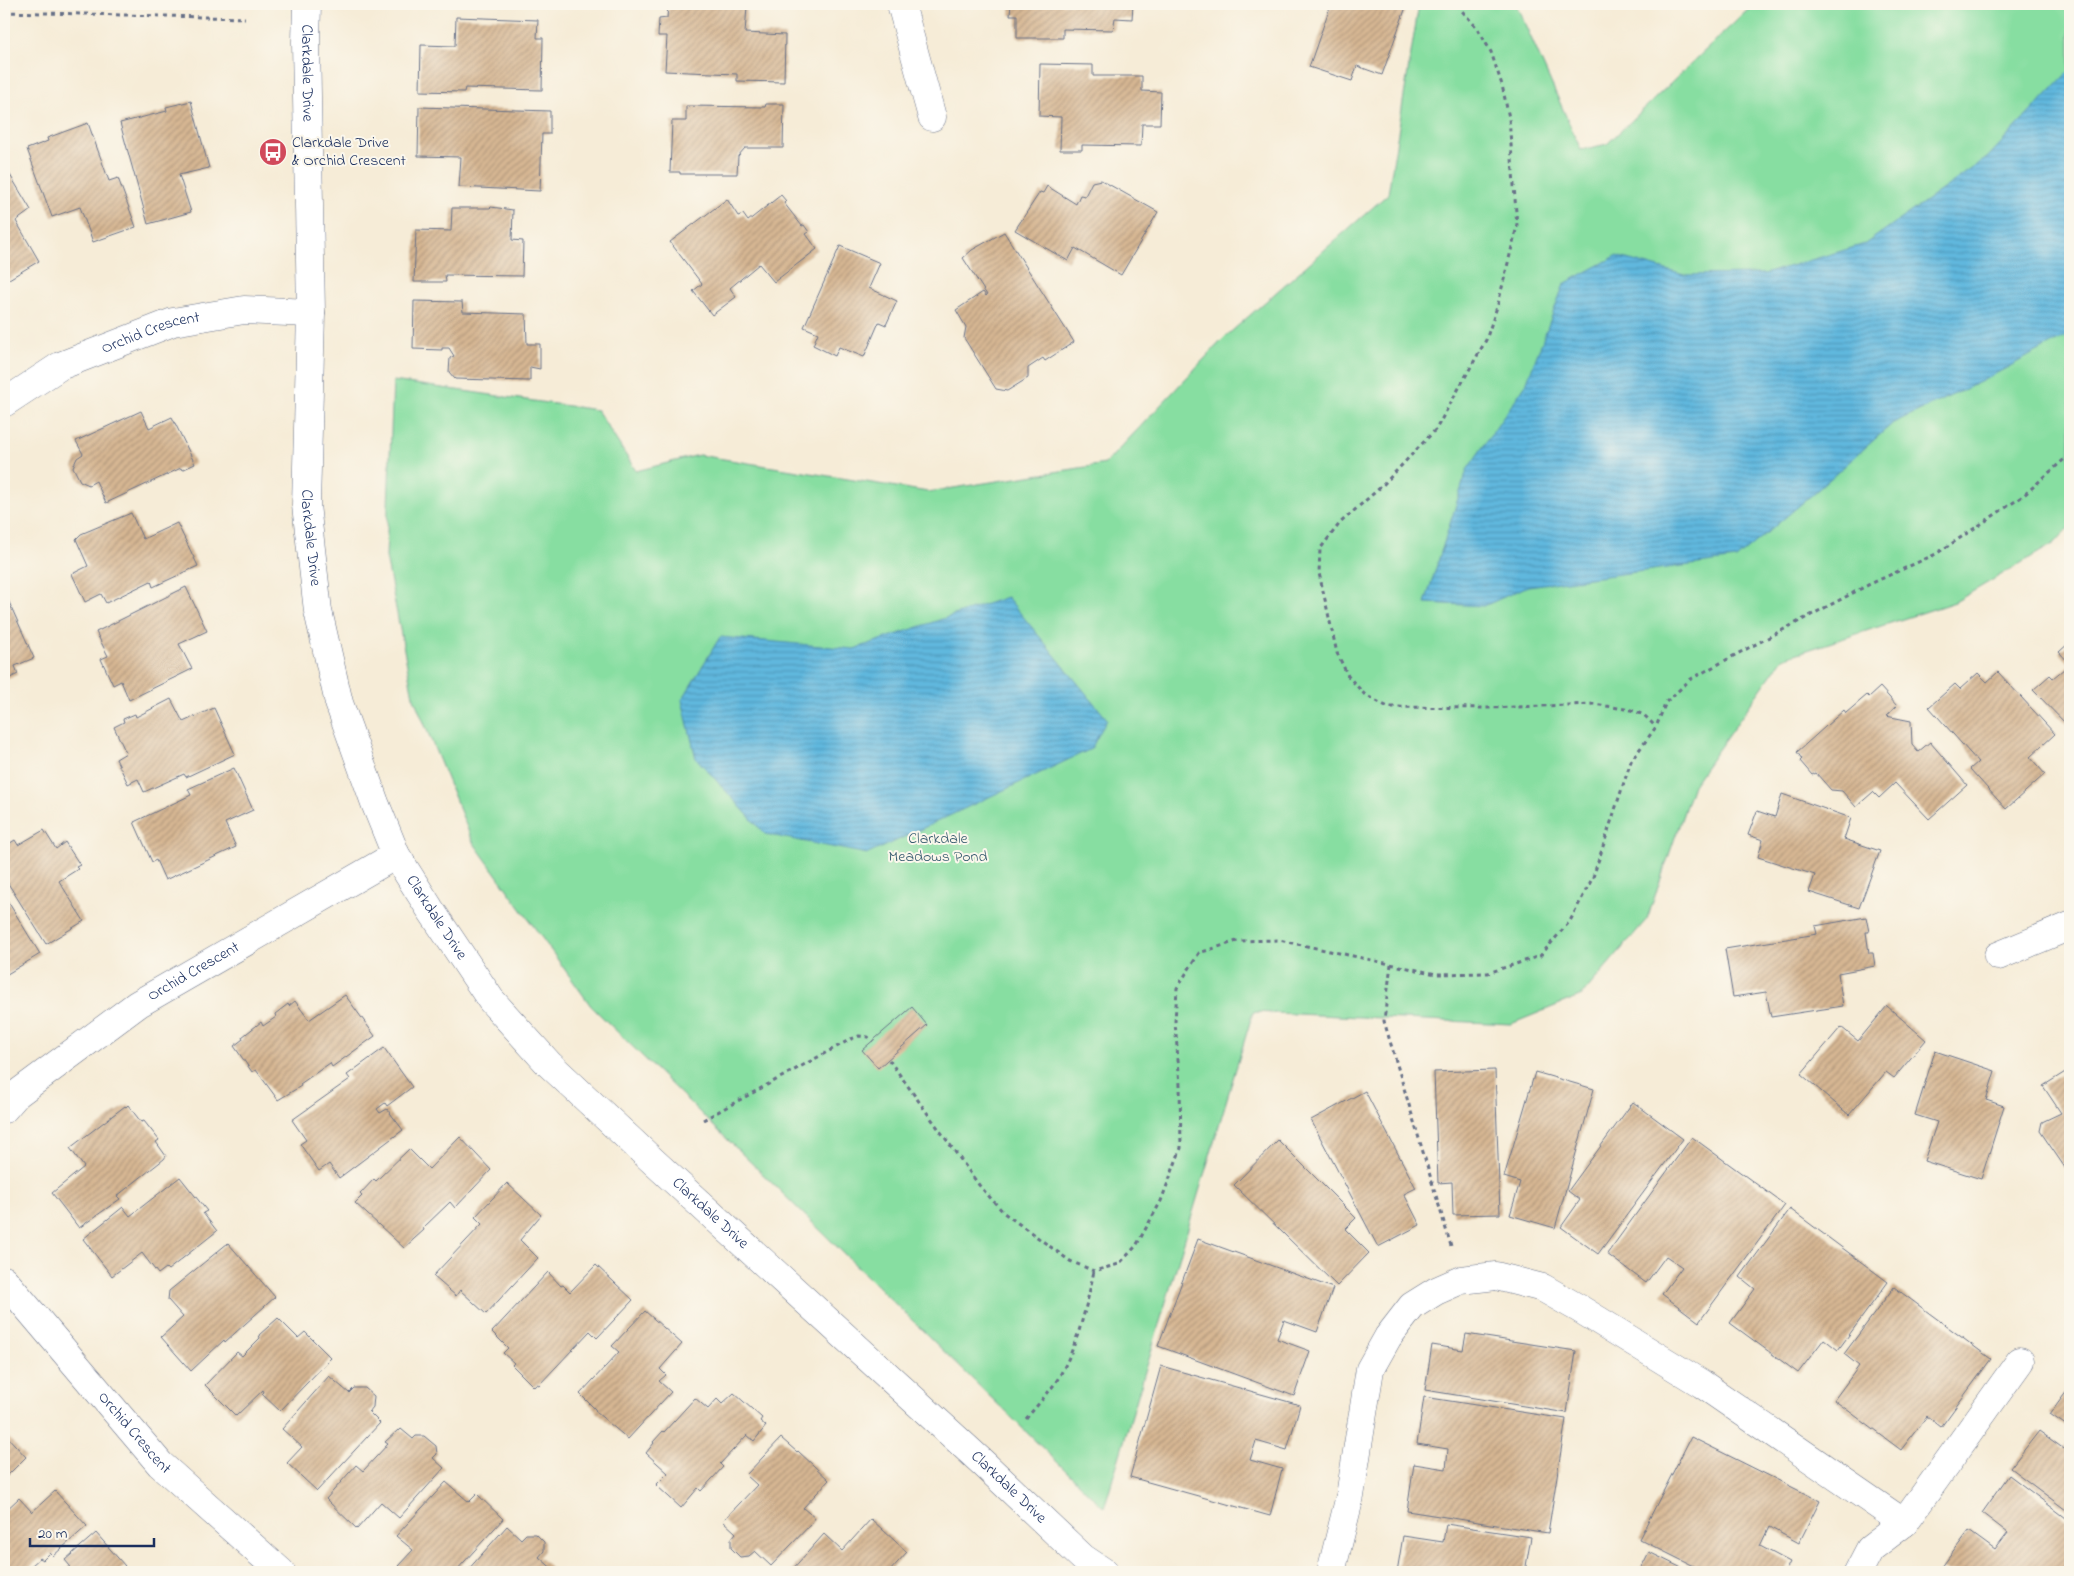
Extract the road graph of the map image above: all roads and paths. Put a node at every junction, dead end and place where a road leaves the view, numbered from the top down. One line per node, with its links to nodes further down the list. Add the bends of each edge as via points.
1 (307, 4): 7 (street, Clarkdale Drive)
2 (901, 4): 6 (street)
3 (1459, 4): 10 (path, via 1491,52 1502,85 1517,226 1486,340 1436,429 1382,486 1340,523 1320,549 1318,573 1337,653 1348,676 1365,695 1388,707 1594,704 1631,710 1644,715)
4 (4, 12): 5 (path)
5 (245, 18)
6 (932, 117)
7 (311, 313): 8 (street, Orchid Crescent, via 244,310 173,322 60,366); 11 (street, Clarkdale Drive, via 306,505 318,611 339,703)
8 (4, 403)
9 (2070, 454): 10 (path, via 2024,496 1936,554 1870,584 1691,679 1666,702)
10 (1656, 727): 14 (path, via 1631,761 1593,877 1570,921 1540,956 1488,973 1436,974)
11 (396, 854): 17 (street, Orchid Crescent, via 138,1004 17,1094); 26 (street, Clarkdale Drive, via 491,1000 548,1063 1083,1558)
12 (2070, 926): 13 (street)
13 (1998, 956)
14 (1391, 964): 19 (path, via 1279,940 1237,941 1199,953 1177,988 1175,1022 1181,1148 1161,1201 1136,1246 1120,1264); 21 (path, via 1384,1021)
15 (873, 1041): 18 (path, via 868,1036 859,1036)
16 (889, 1060): 19 (path, via 979,1185 1004,1213 1070,1261)
17 (4, 1109)
18 (703, 1120)
19 (1094, 1271): 23 (path, via 1084,1320 1067,1362)
20 (4, 1280): 25 (street, Orchid Crescent, via 160,1464)
21 (1461, 1280): 24 (street, via 1496,1276 1543,1288 1702,1384); 27 (street, via 1412,1306 1388,1337 1370,1369 1350,1496)
22 (2020, 1361): 24 (street)
23 (1026, 1419)
24 (1904, 1522): 28 (street, via 1870,1549)
25 (281, 1572)
26 (1104, 1572)
27 (1331, 1572)
28 (1858, 1572)

